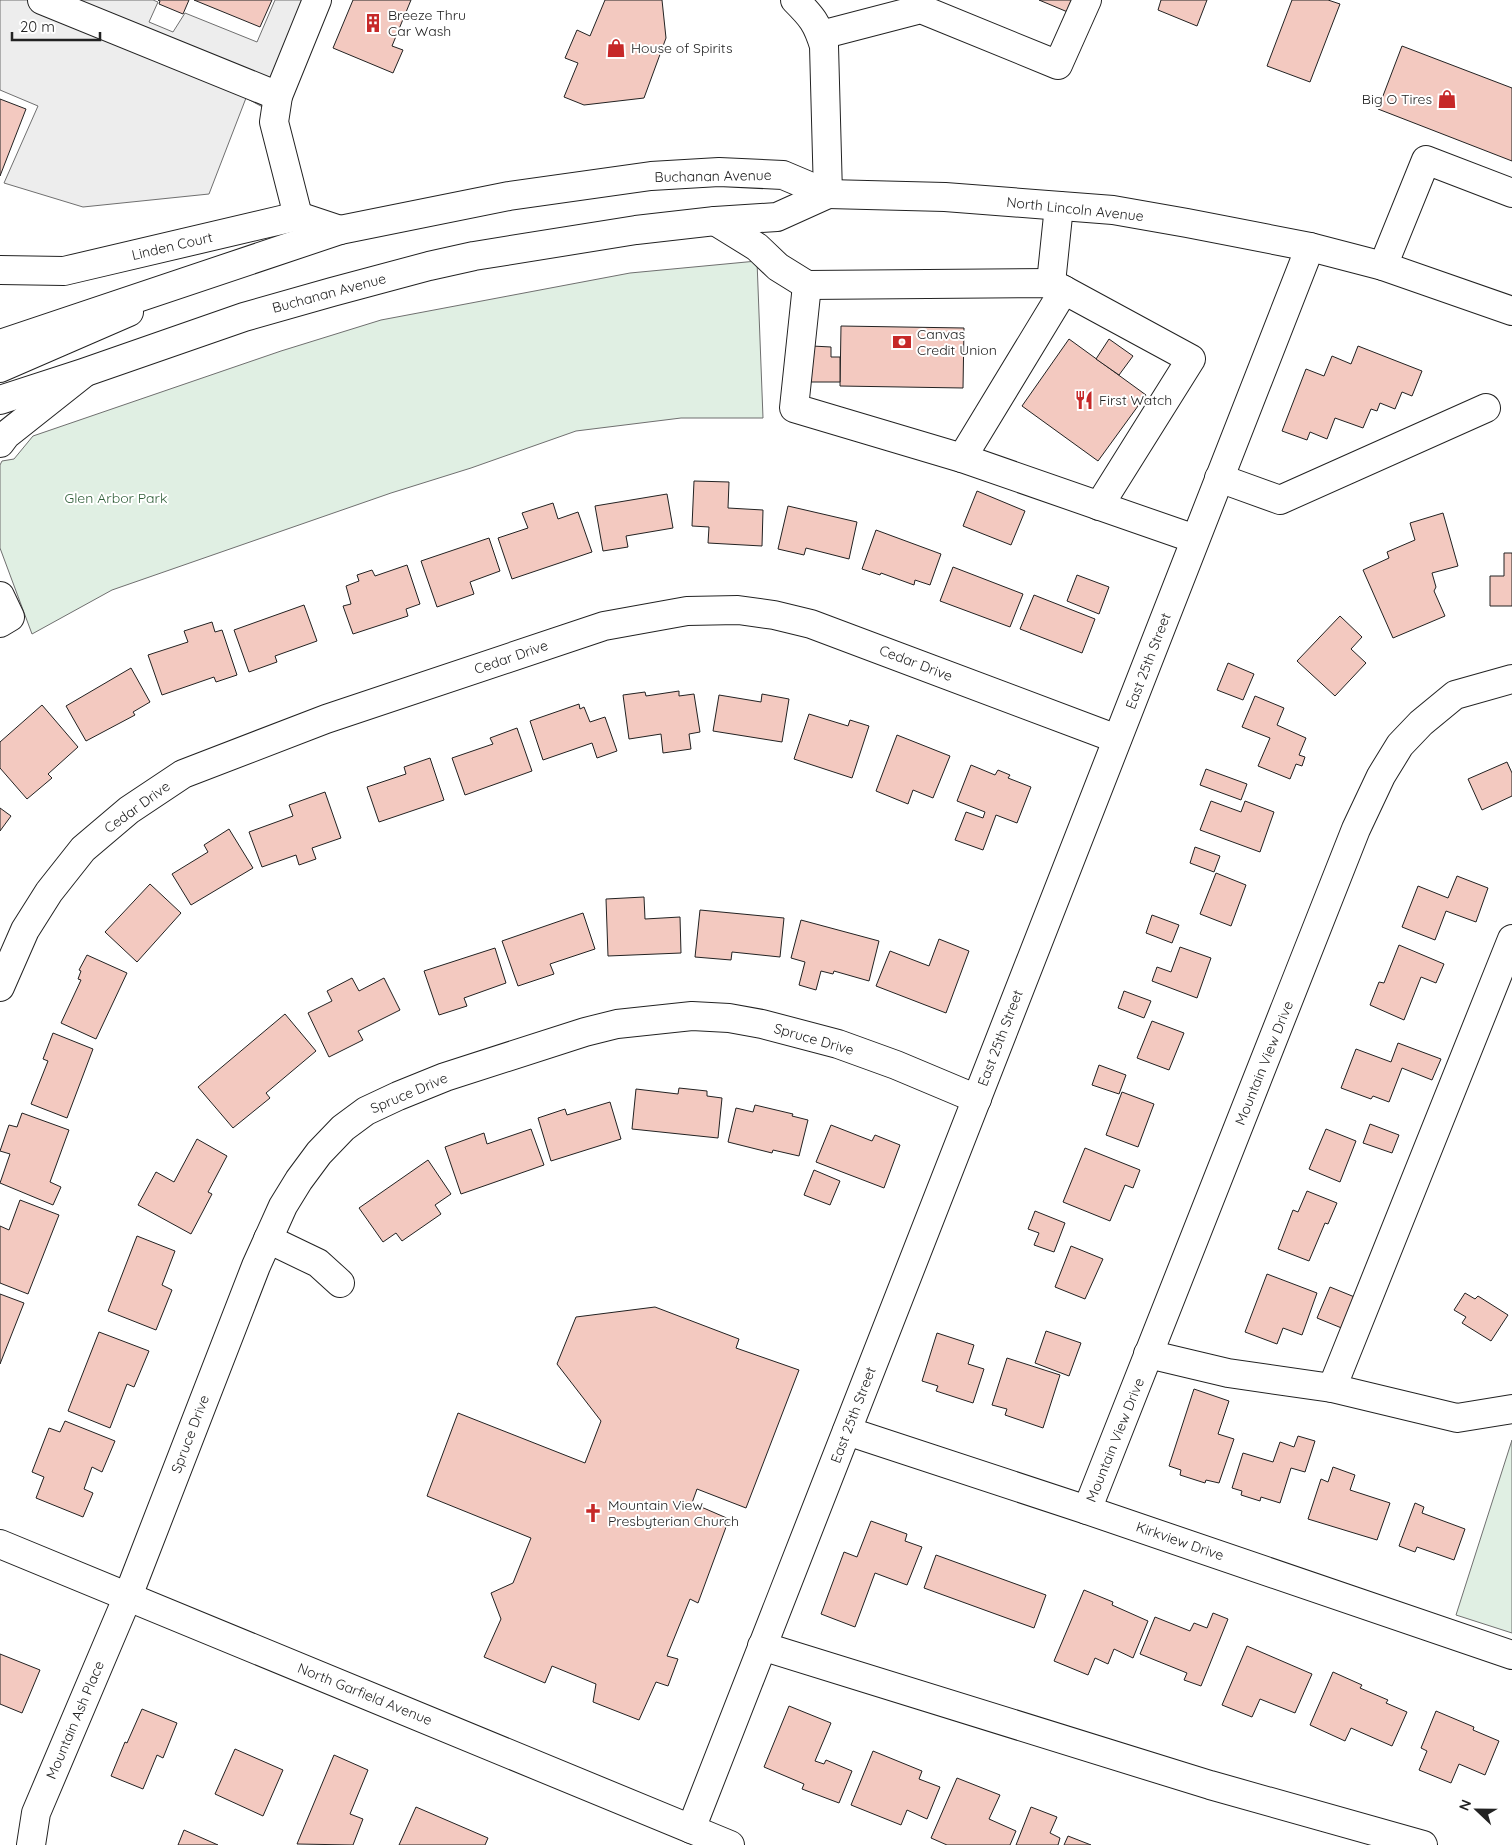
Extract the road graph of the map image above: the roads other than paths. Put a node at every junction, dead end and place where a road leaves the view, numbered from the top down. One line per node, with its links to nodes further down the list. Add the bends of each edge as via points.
1 (42, 0): 7 (main road)
2 (317, 0): 7 (main road)
3 (796, 0): 6 (main road, via 813,19)
4 (1087, 0): 5 (main road, via 1058,65)
5 (923, 5): 6 (main road)
6 (820, 35): 9 (main road, via 824,46)
7 (278, 96): 11 (main road, via 274,122)
8 (1512, 193): 16 (main road, via 1426,160)
9 (828, 194): 10 (main road, North Lincoln Avenue, via 945,196); 12 (main road, Buchanan Avenue, via 777,218); 13 (main road, Buchanan Avenue, via 783,175 719,172 651,176 509,196)
10 (1059, 206): 14 (main road, North Lincoln Avenue, via 1113,210); 19 (main road)
11 (298, 216): 13 (main road); 17 (main road, Linden Court, via 64,271)
12 (715, 221): 18 (main road, via 757,247 778,267); 23 (main road, Buchanan Avenue, via 562,241 429,266 244,317)
13 (340, 230): 15 (main road, Buchanan Avenue)
14 (1310, 247): 16 (main road, North Lincoln Avenue); 28 (main road, East 25th Street)
15 (252, 259): 21 (main road, Buchanan Avenue); 22 (main road)
16 (1382, 266): 20 (main road, North Lincoln Avenue)
17 (0, 270)
18 (806, 285): 19 (main road); 27 (main road, via 794,408)
19 (1058, 286): 27 (main road); 29 (main road, via 1191,359)
20 (1511, 309)
21 (0, 344)
22 (0, 368)
23 (84, 373): 24 (main road, Buchanan Avenue); 26 (main road)
24 (0, 400)
25 (1486, 408): 28 (main road, via 1280,500)
26 (0, 443)
27 (962, 458): 29 (main road)
28 (1219, 478): 30 (main road, East 25th Street)
29 (1099, 506): 30 (main road)
30 (1195, 540): 34 (main road, East 25th Street)
31 (0, 596): 32 (main road, via 10,617)
32 (0, 623)
33 (1512, 679): 40 (main road, Mountain View Drive, via 1455,695 1400,745 1381,776 1356,829)
34 (1117, 739): 36 (main road, Cedar Drive, via 811,624 774,614 738,610 687,612 604,626 326,719 183,774 128,810 84,849 49,892 25,930); 37 (main road, East 25th Street)
35 (1512, 938): 41 (main road)
36 (0, 987)
37 (977, 1099): 38 (main road, Spruce Drive, via 846,1047 762,1024 692,1016 617,1024 445,1077 366,1111 319,1153 283,1206); 43 (main road, East 25th Street)
38 (268, 1239): 39 (main road, via 318,1263); 46 (main road, Spruce Drive)
39 (340, 1283)
40 (1148, 1354): 41 (main road, via 1228,1374); 44 (main road, Mountain View Drive)
41 (1332, 1388): 42 (main road, via 1457,1418)
42 (1512, 1409)
43 (847, 1431): 44 (main road, Kirkview Drive); 47 (main road, East 25th Street)
44 (1087, 1510): 48 (main road, Kirkview Drive)
45 (0, 1544): 46 (main road, North Garfield Avenue)
46 (128, 1596): 49 (main road, North Garfield Avenue); 50 (main road, Mountain Ash Place, via 36,1814)
47 (762, 1646): 49 (main road, East 25th Street); 52 (main road, via 1210,1785)
48 (1512, 1655)
49 (691, 1829): 51 (main road, North Garfield Avenue)
50 (31, 1845)
51 (730, 1845)
52 (1423, 1845)

